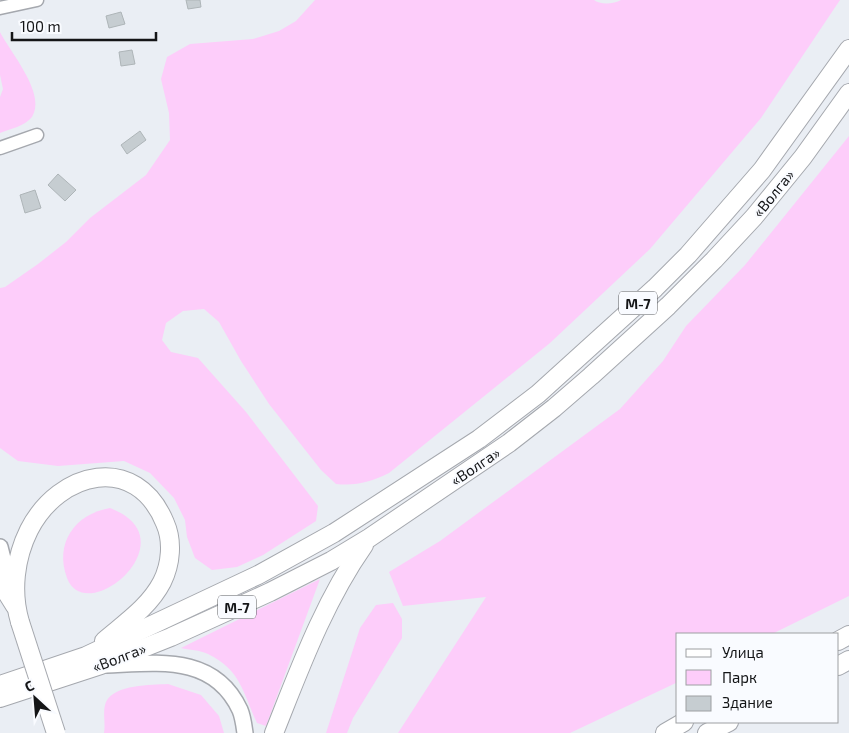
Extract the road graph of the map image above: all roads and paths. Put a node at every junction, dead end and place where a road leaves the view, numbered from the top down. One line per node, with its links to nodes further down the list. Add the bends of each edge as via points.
1 (37, 0): 2 (lane)
2 (0, 8)
3 (849, 48): 11 (highway, «Волга» / М-7, via 762,170 688,255 538,394 478,439 334,533)
4 (849, 93): 7 (highway, «Волга» / М-7, via 754,217 668,306 554,408 486,460)
5 (37, 136): 6 (lane)
6 (0, 148)
7 (368, 538): 11 (highway, «Волга» / М-7, via 270,592 171,637); 18 (highway, via 327,604)
8 (0, 547): 10 (main road)
9 (0, 582): 10 (highway)
10 (18, 615): 11 (highway, via 16,575 20,550 36,516 75,483 98,477 138,486 159,507 169,532 170,556 162,581 144,608); 16 (highway, bridge)
11 (94, 661): 12 (highway, М-7); 13 (highway, «Волга» / М-7); 17 (main road, via 168,663 188,666 212,677 230,694 241,712)
12 (0, 685)
13 (0, 698)
14 (682, 723): 19 (highway)
15 (727, 723): 20 (highway)
16 (56, 733)
17 (245, 733)
18 (274, 733)
19 (665, 733)
20 (707, 733)

